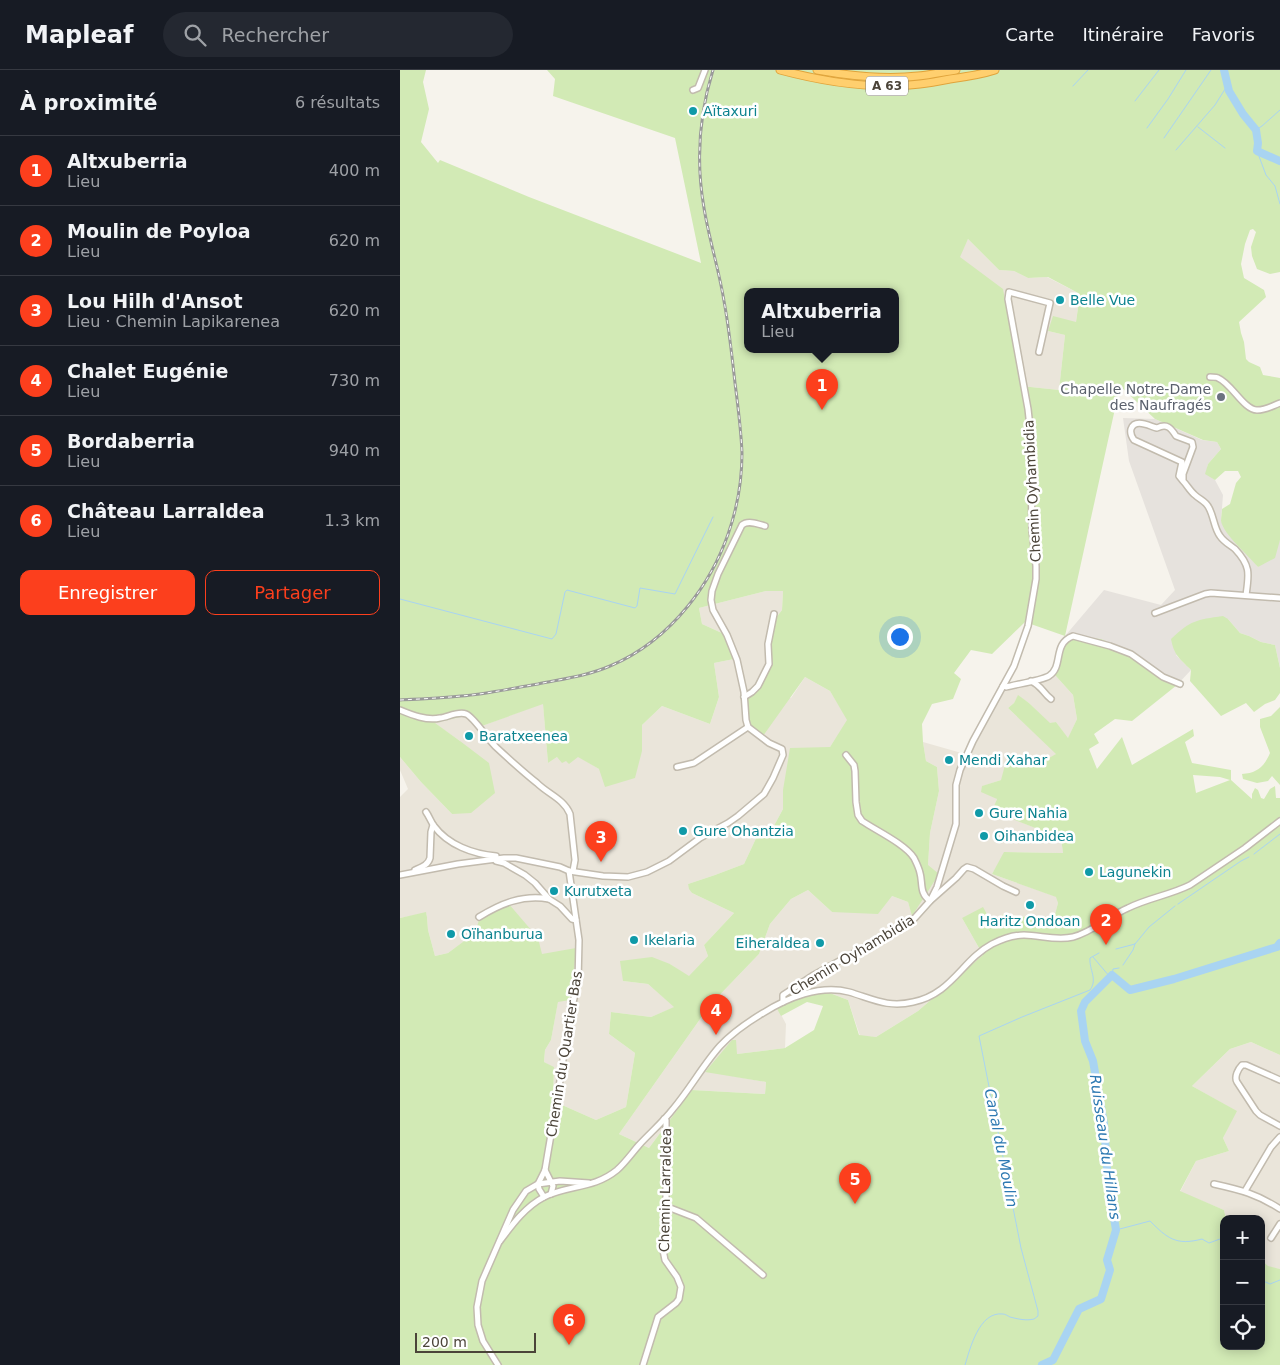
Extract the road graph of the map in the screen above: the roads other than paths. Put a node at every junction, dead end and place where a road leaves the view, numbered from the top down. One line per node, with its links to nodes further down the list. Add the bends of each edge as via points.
1 (705, 70): 6 (street, via 698,88)
2 (780, 70): 5 (highway, A 63, via 831,82 890,86)
3 (817, 70): 4 (highway, A 63, via 890,77)
4 (956, 70)
5 (995, 70)
6 (693, 90)
7 (1039, 352): 20 (street, Chemin Oyhambidia, via 1050,303 1009,292 1030,427 1036,578 1021,649)
8 (1210, 377): 9 (street, via 1220,379 1248,408 1255,411)
9 (1280, 403)
10 (1192, 442): 11 (street); 11 (street, via 1176,436 1167,426 1157,428 1140,423 1132,426 1130,431 1134,440); 12 (street)
11 (1182, 462): 12 (street, via 1179,476)
12 (1183, 481): 14 (street, via 1194,495 1208,504 1221,537 1247,566)
13 (765, 526): 21 (street, via 749,522 742,525 712,591 713,610 737,660)
14 (1246, 595): 15 (street); 16 (street, via 1205,594)
15 (1280, 598)
16 (1155, 613)
17 (774, 614): 21 (street, via 768,644 769,664 758,686)
18 (1031, 681): 19 (street, via 1051,674 1061,644 1073,636 1131,654 1163,677); 20 (street); 22 (street)
19 (1180, 684)
20 (1003, 686): 36 (street, Chemin Oyhambidia, via 960,770 956,785 956,824)
21 (744, 697): 24 (street)
22 (1051, 699)
23 (400, 710): 32 (street, Chemin du Quartier Bas, via 426,718 463,713 471,716 493,744 568,809 575,860)
24 (748, 727): 26 (street, via 694,762); 32 (street, via 782,749 783,755 764,794 738,816 669,861 638,875 603,876)
25 (846, 755): 36 (street, via 854,765 858,815 912,856 921,874 926,898)
26 (677, 767)
27 (426, 812): 29 (street)
28 (1280, 821): 39 (street, via 1190,885 1130,906 1084,934 1064,938 1018,935 992,944 954,980 926,999 894,1004 828,989)
29 (433, 825): 30 (street, via 459,846); 33 (street, via 429,861)
30 (504, 858): 31 (street); 32 (street)
31 (488, 860): 33 (street); 35 (street, via 510,865 535,883)
32 (571, 871): 38 (street, Chemin du Quartier Bas)
33 (403, 875)
34 (1016, 892): 36 (street, via 967,867)
35 (549, 899): 37 (street, via 509,901); 38 (street)
36 (930, 901): 39 (street, Chemin Oyhambidia, via 912,921 806,980 783,996)
37 (479, 917)
38 (576, 920): 44 (street, Chemin du Quartier Bas, via 578,982)
39 (783, 1002): 41 (street, via 749,1022 721,1045)
40 (1280, 1080): 42 (street, via 1246,1065 1240,1067 1236,1077 1256,1111)
41 (664, 1119): 46 (street, via 621,1166); 52 (street, Chemin Larraldea)
42 (1280, 1126)
43 (1280, 1137): 49 (street)
44 (545, 1170): 45 (street); 47 (street, Chemin du Quartier Bas)
45 (551, 1182): 46 (street); 47 (street); 50 (street)
46 (594, 1183): 50 (street)
47 (538, 1184): 51 (street); 56 (street, via 521,1196)
48 (1214, 1184): 49 (street)
49 (1245, 1191): 53 (street)
50 (552, 1194): 51 (street)
51 (544, 1197): 56 (street, via 518,1218)
52 (665, 1206): 57 (street, via 696,1218); 59 (street, Chemin Larraldea, via 662,1250 665,1260 678,1277 680,1293 676,1303 658,1317)
53 (1280, 1209)
54 (1280, 1224): 55 (street)
55 (1271, 1238)
56 (500, 1241): 58 (street, via 482,1281 477,1306 483,1341)
57 (763, 1275)
58 (498, 1365)
59 (643, 1365)

